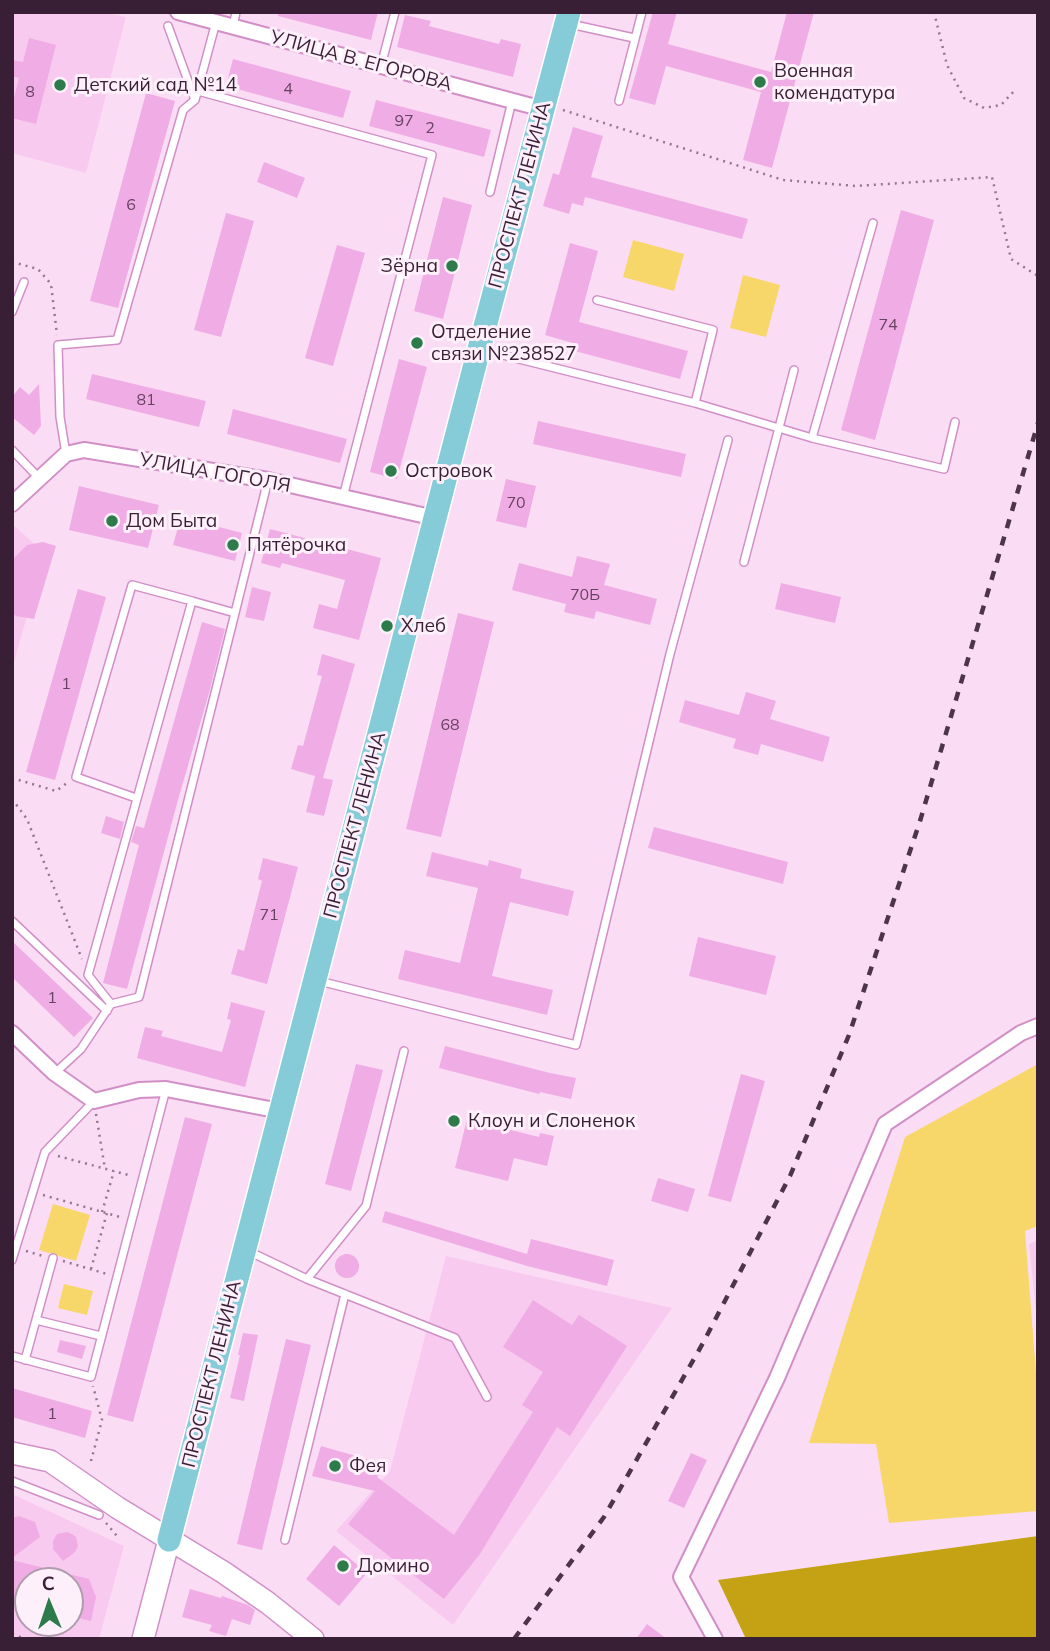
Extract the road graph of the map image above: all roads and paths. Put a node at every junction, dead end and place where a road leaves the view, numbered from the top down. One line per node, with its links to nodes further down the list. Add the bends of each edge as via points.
1 (178, 12): 7 (street, УЛИЦА В. ЕГОРОВА)
2 (395, 12): 10 (lane)
3 (642, 12): 9 (lane)
4 (934, 12): 11 (path, via 947,65 964,98 984,108 1001,105)
5 (568, 18): 9 (lane); 16 (main road, ПРОСПЕКТ ЛЕНИНА)
6 (234, 19): 7 (street, УЛИЦА В. ЕГОРОВА); 10 (street, УЛИЦА В. ЕГОРОВА)
7 (216, 22): 12 (lane)
8 (168, 26): 13 (lane)
9 (634, 38): 15 (lane)
10 (380, 66): 14 (street, УЛИЦА В. ЕГОРОВА)
11 (1016, 89)
12 (198, 91): 13 (lane); 36 (lane, via 432,155)
13 (195, 100): 24 (lane, via 183,110 117,340)
14 (512, 102): 16 (street, УЛИЦА В. ЕГОРОВА); 17 (lane)
15 (619, 102)
16 (551, 109): 20 (path, via 783,180 856,186 992,177 1011,259); 25 (main road, ПРОСПЕКТ ЛЕНИНА)
17 (490, 192)
18 (873, 223): 30 (lane)
19 (12, 261): 24 (path, via 37,269 51,284)
20 (1038, 276)
21 (23, 282): 23 (lane)
22 (597, 300): 27 (lane, via 713,330)
23 (12, 312)
24 (58, 345): 33 (lane)
25 (479, 349): 27 (lane); 38 (main road, ПРОСПЕКТ ЛЕНИНА)
26 (794, 370): 29 (lane)
27 (695, 403): 29 (lane)
28 (955, 422): 30 (lane, via 944,469)
29 (780, 429): 30 (lane); 39 (lane)
30 (812, 439)
31 (728, 440): 48 (lane, via 670,654 576,1045)
32 (12, 450): 34 (lane)
33 (66, 454): 34 (street); 35 (street, УЛИЦА ГОГОЛЯ, via 84,450)
34 (39, 478): 37 (street)
35 (268, 480): 36 (street, УЛИЦА ГОГОЛЯ); 41 (lane)
36 (343, 497): 38 (street, УЛИЦА ГОГОЛЯ)
37 (12, 504)
38 (435, 518): 48 (main road, ПРОСПЕКТ ЛЕНИНА)
39 (744, 562)
40 (191, 601): 41 (lane); 42 (lane, via 132,585); 44 (lane)
41 (235, 613): 49 (lane, via 139,997)
42 (76, 777): 43 (path, via 56,791); 44 (lane)
43 (12, 778)
44 (136, 798): 47 (lane)
45 (12, 799): 47 (path, via 27,819)
46 (12, 920): 49 (lane)
47 (88, 975): 49 (lane)
48 (315, 980): 56 (main road, ПРОСПЕКТ ЛЕНИНА)
49 (109, 1008): 53 (lane, via 81,1049)
50 (1038, 1026): 88 (street, via 1021,1032 885,1124 777,1378 681,1577)
51 (12, 1033): 53 (street)
52 (404, 1051): 70 (lane, via 366,1206)
53 (54, 1073): 55 (street)
54 (166, 1088): 55 (street); 56 (street); 60 (lane)
55 (94, 1101): 57 (lane); 58 (path)
56 (280, 1111): 65 (main road, ПРОСПЕКТ ЛЕНИНА)
57 (45, 1152): 58 (path); 61 (lane)
58 (105, 1169): 59 (path)
59 (114, 1171): 60 (path); 62 (path)
60 (142, 1179): 63 (lane)
61 (33, 1192): 62 (path); 64 (lane)
62 (105, 1213): 63 (path); 68 (path)
63 (131, 1220): 69 (lane)
64 (16, 1248): 66 (path); 67 (lane)
65 (244, 1248): 70 (lane); 82 (main road, ПРОСПЕКТ ЛЕНИНА)
66 (53, 1258): 68 (path); 72 (lane)
67 (12, 1260)
68 (91, 1269): 69 (path)
69 (117, 1277): 73 (lane)
70 (307, 1279): 71 (lane)
71 (345, 1294): 77 (lane, via 455,1338); 83 (lane)
72 (36, 1320): 73 (lane); 75 (lane)
73 (101, 1336): 76 (lane)
74 (12, 1356): 75 (lane)
75 (25, 1360): 76 (lane)
76 (90, 1377): 79 (path, via 102,1420)
77 (487, 1397)
78 (12, 1453): 82 (street, via 50,1461)
79 (91, 1461)
80 (12, 1481): 81 (lane)
81 (99, 1515)
82 (169, 1540): 86 (street, ПРОСПЕКТ ЛЕНИНА); 87 (street, via 223,1572)
83 (285, 1540)
84 (12, 1635): 85 (path)
85 (29, 1639)
86 (143, 1639)
87 (313, 1639)
88 (715, 1639)

